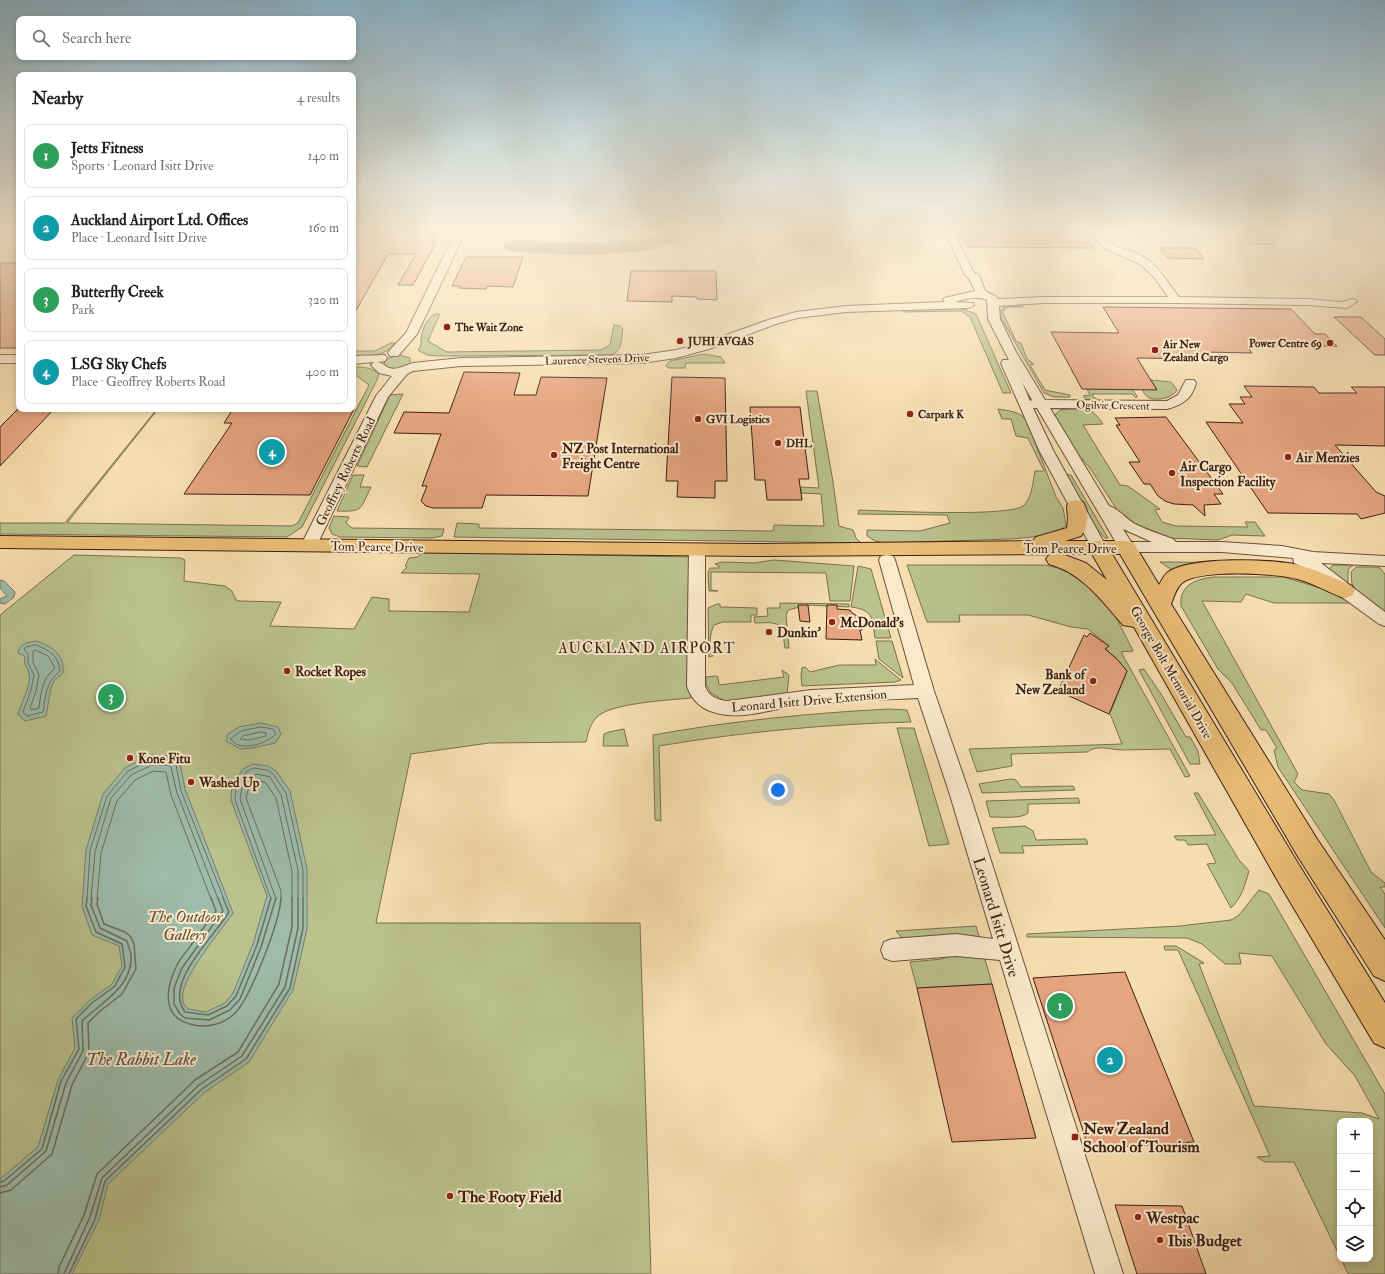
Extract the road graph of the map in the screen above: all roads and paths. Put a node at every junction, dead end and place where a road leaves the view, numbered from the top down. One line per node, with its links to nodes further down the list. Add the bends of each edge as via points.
1 (432, 290): 9 (street)
2 (970, 290): 8 (street)
3 (981, 290): 5 (street, George Bolt Memorial Drive)
4 (1168, 290): 6 (street)
5 (989, 300): 6 (street, Laurence Stevens Drive); 8 (street, Laurence Stevens Drive, via 981,307); 20 (street, George Bolt Memorial Drive, via 1003,339)
6 (1176, 300): 7 (street, Laurence Stevens Drive, via 1342,305)
7 (1352, 302)
8 (971, 304): 13 (street, Laurence Stevens Drive, via 846,309 796,315 720,343 642,359 460,362); 19 (street, George Bolt Memorial Drive, via 986,316 991,325)
9 (411, 334): 10 (street); 13 (street)
10 (394, 353): 13 (street); 16 (street)
11 (0, 358): 12 (street)
12 (16, 359)
13 (411, 359): 16 (street); 18 (street, Geoffrey Roberts Road)
14 (356, 361): 16 (street)
15 (356, 363): 16 (street)
16 (381, 365): 18 (street, Geoffrey Roberts Road)
17 (1190, 383): 20 (street, Ogilvie Crescent, via 1188,392 1182,400 1167,405)
18 (382, 396): 24 (street, Geoffrey Roberts Road)
19 (1024, 404): 20 (street, Ogilvie Crescent); 22 (street, George Bolt Memorial Drive)
20 (1041, 404): 21 (street, George Bolt Memorial Drive)
21 (1095, 497): 25 (street, via 1130,528); 32 (street, George Bolt Memorial Drive)
22 (1076, 506): 26 (main road, via 1078,528 1074,532 1042,542); 31 (street, George Bolt Memorial Drive)
23 (0, 542): 24 (main road, Tom Pearce Drive)
24 (309, 545): 27 (main road, Tom Pearce Drive)
25 (1187, 547): 30 (street, Tom Pearce Drive); 32 (street, Tom Pearce Drive)
26 (1007, 548): 28 (main road, Tom Pearce Drive); 31 (main road, Tom Pearce Drive)
27 (697, 549): 28 (main road, Tom Pearce Drive); 40 (street, Leonard Isitt Drive Extension, via 696,686 708,703 728,708 796,699)
28 (753, 550): 34 (main road, Tom Pearce Drive)
29 (1385, 550): 30 (street, via 1300,548)
30 (1282, 551): 35 (street, Tom Pearce Drive, via 1313,557); 36 (street, via 1318,568)
31 (1102, 553): 32 (main road, Tom Pearce Drive); 33 (main road, Tom Pearce Drive); 39 (main road, George Bolt Memorial Drive)
32 (1129, 553): 37 (main road, George Bolt Memorial Drive)
33 (1056, 559): 34 (main road, Tom Pearce Drive); 39 (main road, via 1072,563 1088,574)
34 (887, 560): 40 (street, Leonard Isitt Drive)
35 (1385, 561)
36 (1345, 591): 37 (main road, via 1318,578 1289,570 1207,568 1190,570 1176,577 1168,587); 38 (street)
37 (1161, 604): 43 (main road, George Bolt Memorial Drive, via 1298,833)
38 (1385, 620)
39 (1159, 651): 44 (main road, George Bolt Memorial Drive)
40 (925, 691): 41 (street, Leonard Isitt Drive)
41 (1007, 948): 42 (street, via 996,950 956,945); 45 (street, Leonard Isitt Drive)
42 (892, 950)
43 (1385, 966)
44 (1385, 1032)
45 (1109, 1274)

